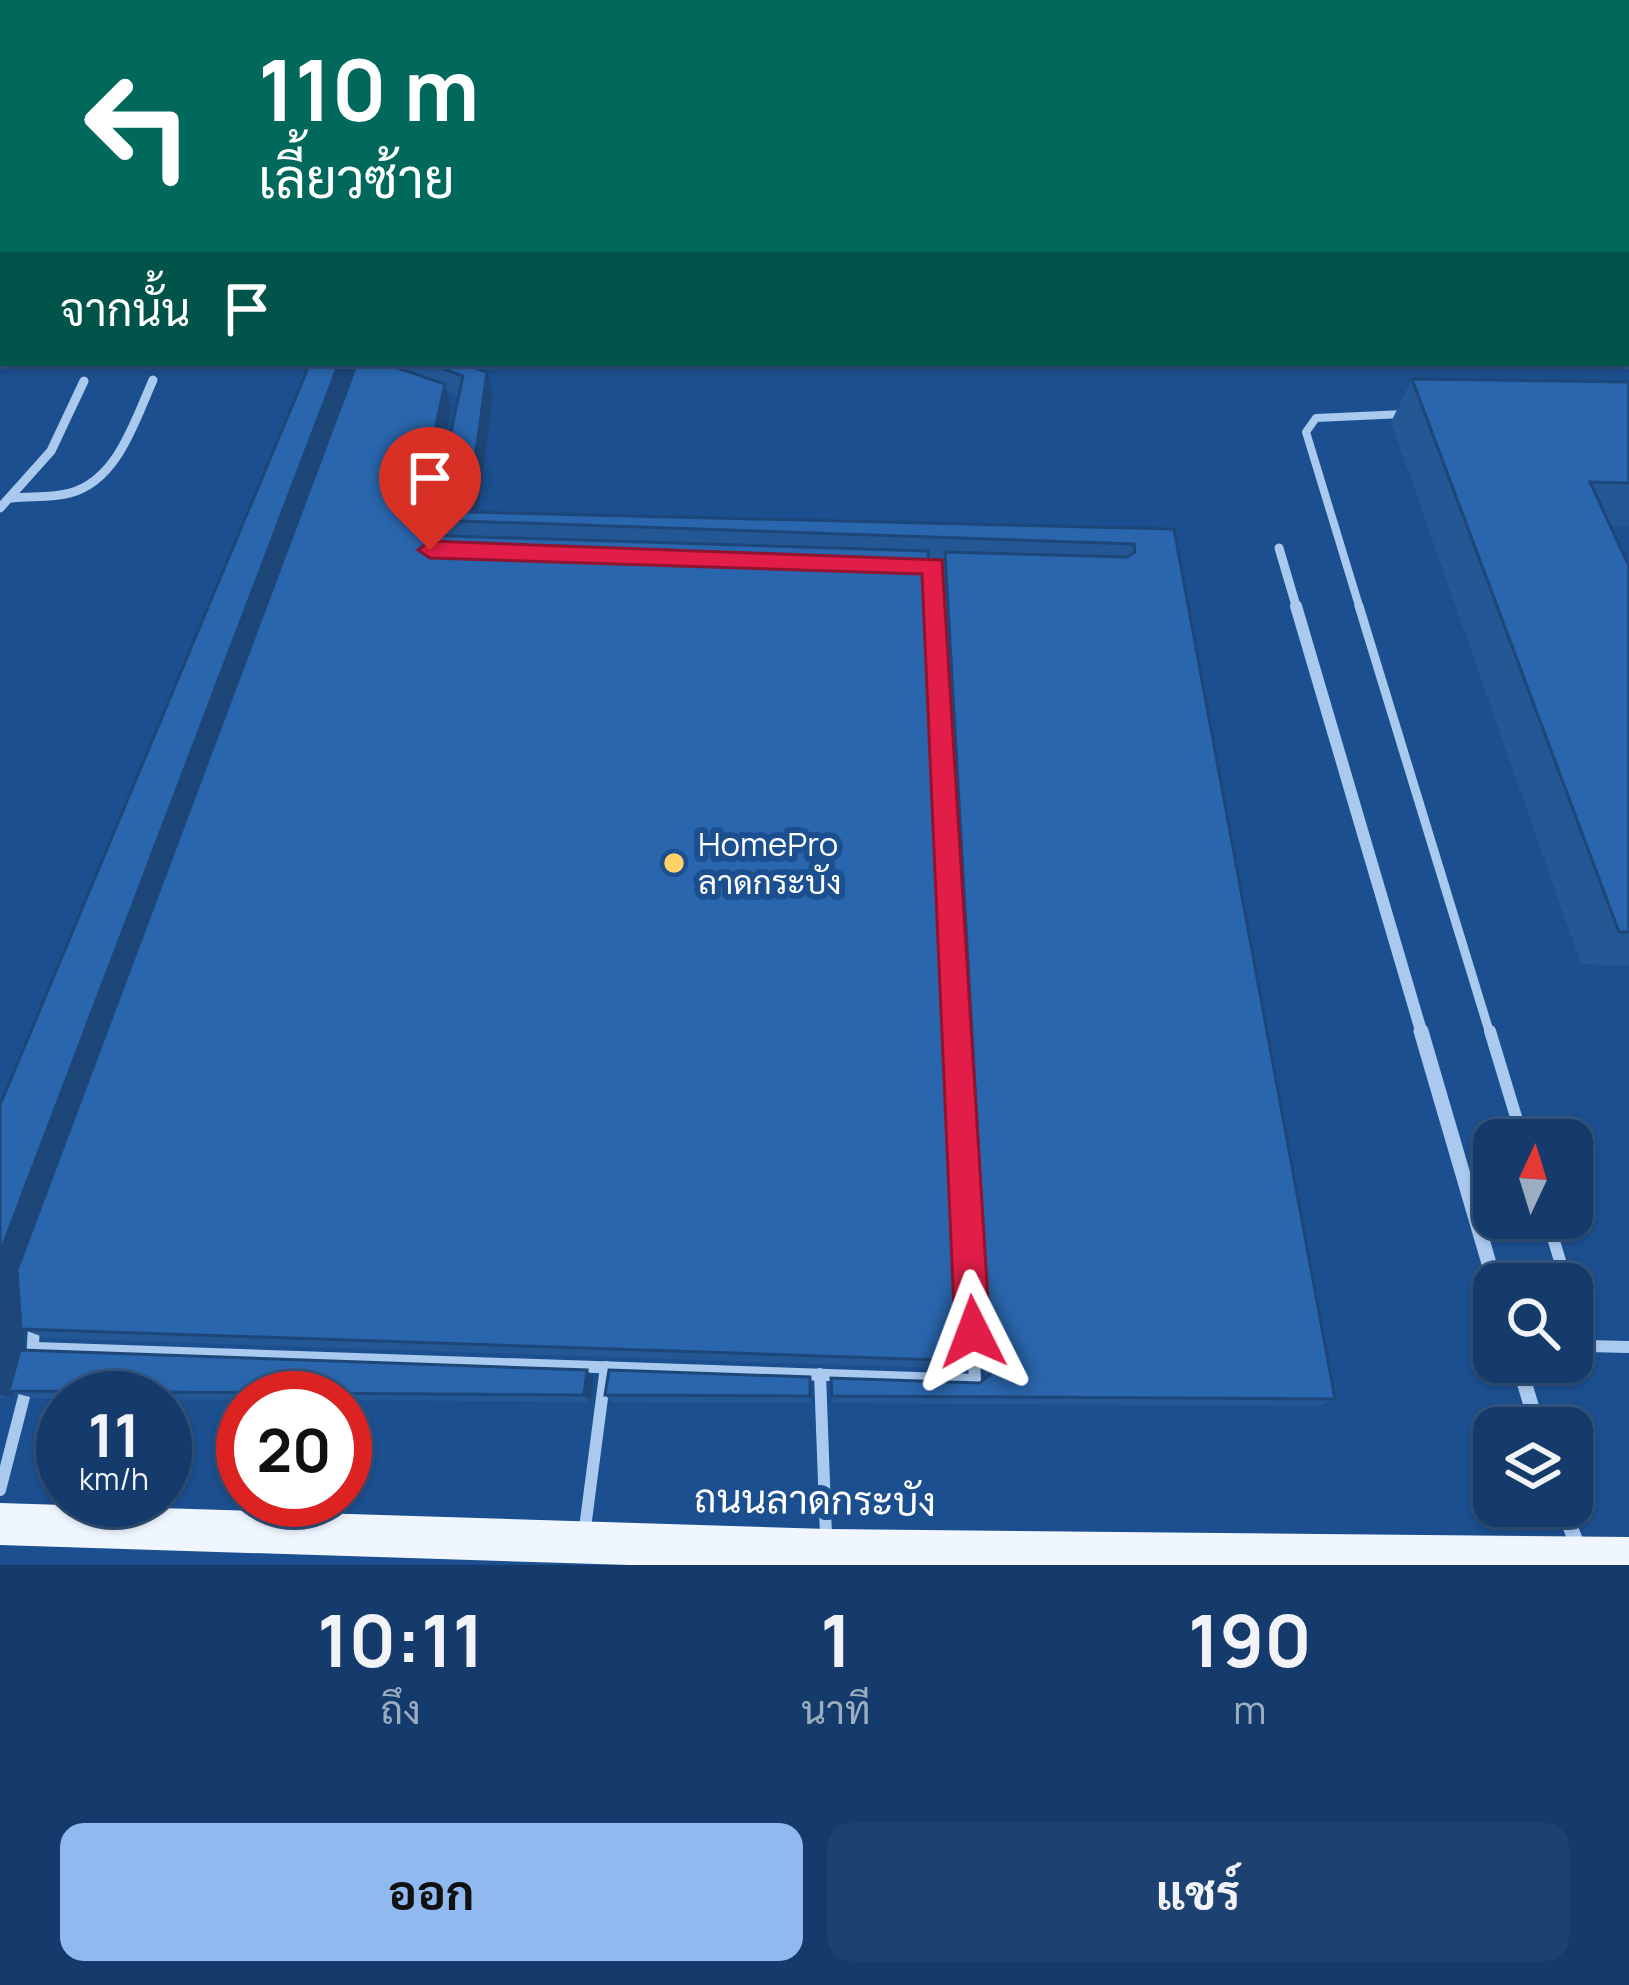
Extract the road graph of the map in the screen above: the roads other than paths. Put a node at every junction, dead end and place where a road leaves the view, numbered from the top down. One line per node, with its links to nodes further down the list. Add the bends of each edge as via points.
1 (153, 380): 4 (street, via 119,452 95,480 69,493)
2 (84, 381): 4 (street, via 49,459)
3 (1423, 415): 10 (lane, via 1316,418 1306,433)
4 (12, 498): 5 (street)
5 (0, 508)
6 (1279, 548): 11 (street)
7 (911, 565): 8 (lane)
8 (934, 566): 9 (lane); 17 (lane, via 975,1380)
9 (957, 566)
10 (1517, 1119)
11 (1489, 1263)
12 (32, 1302): 15 (lane)
13 (1593, 1346): 14 (lane)
14 (1629, 1347)
15 (36, 1348): 16 (lane); 18 (lane)
16 (606, 1367): 17 (lane); 21 (lane)
17 (820, 1374): 22 (lane)
18 (0, 1490)
19 (0, 1524): 21 (main road, ถนนลาดกระบัง)
20 (1570, 1527): 23 (street)
21 (584, 1542): 22 (main road, ถนนลาดกระบัง)
22 (827, 1550): 23 (main road, ถนนลาดกระบัง)
23 (1582, 1556): 24 (main road, ถนนลาดกระบัง)
24 (1629, 1558)

